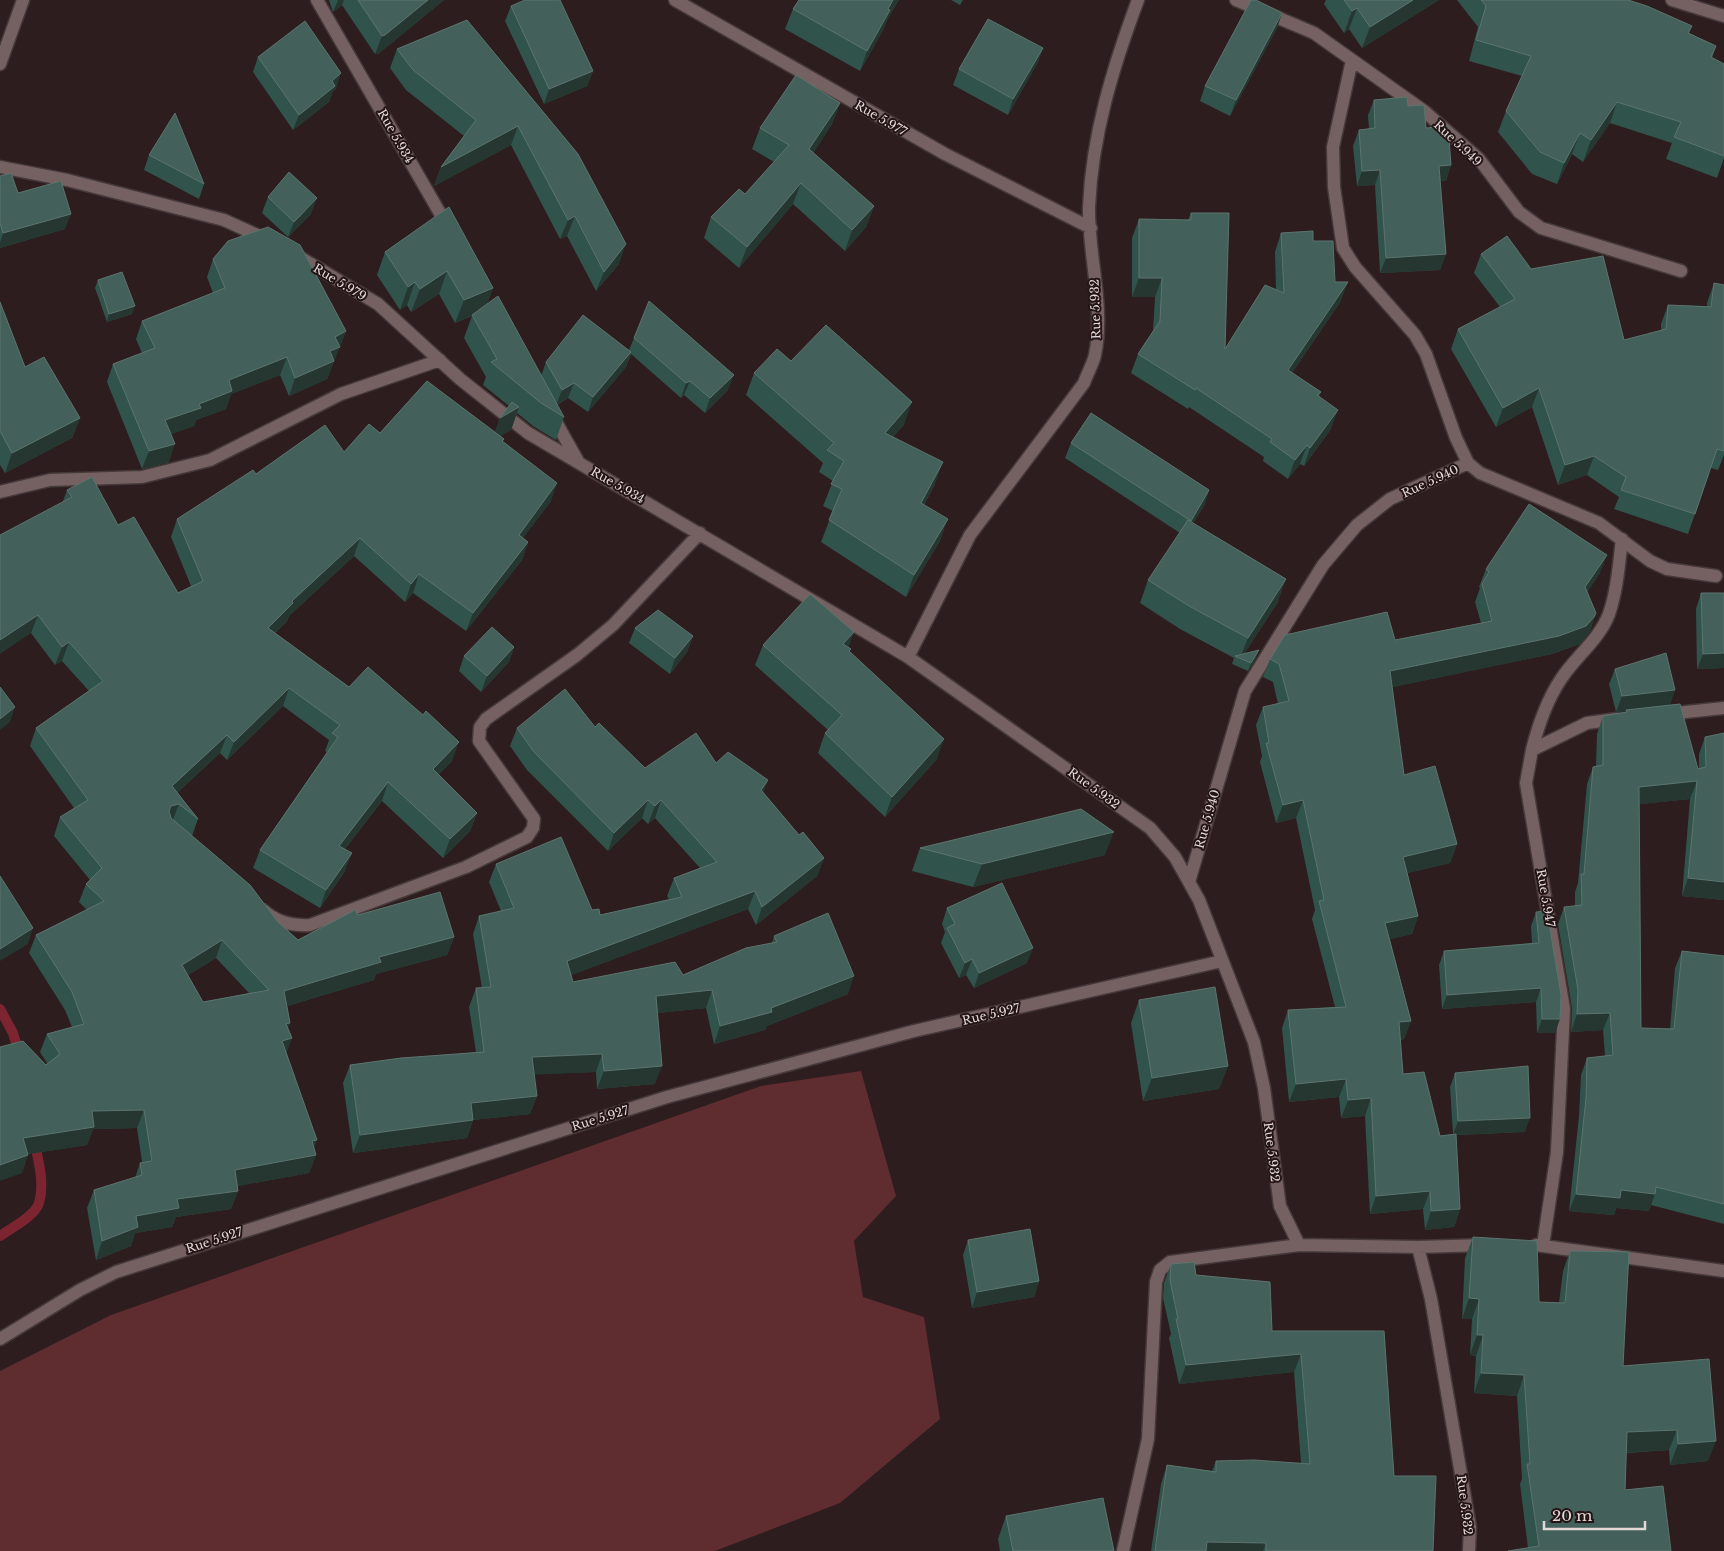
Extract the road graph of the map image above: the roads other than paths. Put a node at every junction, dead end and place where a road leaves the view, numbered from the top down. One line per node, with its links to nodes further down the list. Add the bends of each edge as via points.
1 (23, 0): 9 (street)
2 (317, 0): 12 (street, Rue 5.934)
3 (675, 0): 11 (street, Rue 5.977, via 945,154)
4 (1138, 0): 11 (street, Rue 5.932, via 1114,62 1094,149 1089,208)
5 (1236, 0): 8 (street, Rue 5.949, via 1314,34)
6 (1672, 0): 7 (street)
7 (1724, 16)
8 (1352, 60): 13 (street, Rue 5.949, via 1424,111 1479,159 1519,212 1541,228); 17 (street, Rue 5.940, via 1333,147 1334,187 1343,248 1355,267 1415,335 1426,354)
9 (0, 64)
10 (0, 168): 14 (street, Rue 5.979, via 67,180 224,220 282,247 378,304)
11 (1091, 228): 22 (street, Rue 5.932, via 1098,331 1095,357 1084,383 970,535)
12 (454, 238)
13 (1681, 271)
14 (440, 360): 16 (street, Rue 5.979, via 528,433); 18 (street, via 341,394 210,460 142,477 50,480)
15 (546, 402): 16 (street, Rue 5.934)
16 (579, 463): 19 (street, Rue 5.934)
17 (1468, 463): 20 (street, via 1480,473 1600,523); 27 (street, Rue 5.940, via 1390,499 1358,525 1323,565 1245,691)
18 (0, 492)
19 (700, 533): 22 (street, Rue 5.934); 28 (street, via 612,625 576,655 486,719 480,727 479,741 534,818 533,828 527,837 466,867 310,925 296,926 272,918)
20 (1622, 539): 21 (street, via 1666,569); 26 (street, Rue 5.947, via 1609,614 1597,637 1560,680 1538,727)
21 (1716, 576)
22 (908, 657): 27 (street, Rue 5.932, via 1150,828 1175,857)
23 (1724, 708): 24 (street)
24 (1651, 715)
25 (1633, 717): 26 (street, via 1587,723)
26 (1532, 750): 33 (street, Rue 5.947, via 1526,783 1564,1009 1557,1152)
27 (1189, 882): 29 (street, Rue 5.932)
28 (250, 899)
29 (1222, 961): 30 (street, Rue 5.932, via 1254,1042 1264,1088 1280,1206); 36 (street, Rue 5.927, via 914,1031 667,1097 116,1272 80,1290)
30 (1299, 1245): 34 (street); 37 (street, via 1170,1262 1160,1270 1156,1282 1148,1439)
31 (1498, 1245): 34 (street)
32 (1525, 1245): 33 (street)
33 (1543, 1246): 35 (street)
34 (1418, 1247): 38 (street, Rue 5.932, via 1431,1299 1459,1460 1470,1527)
35 (1724, 1271)
36 (0, 1340)
37 (1123, 1551)
38 (1469, 1551)

